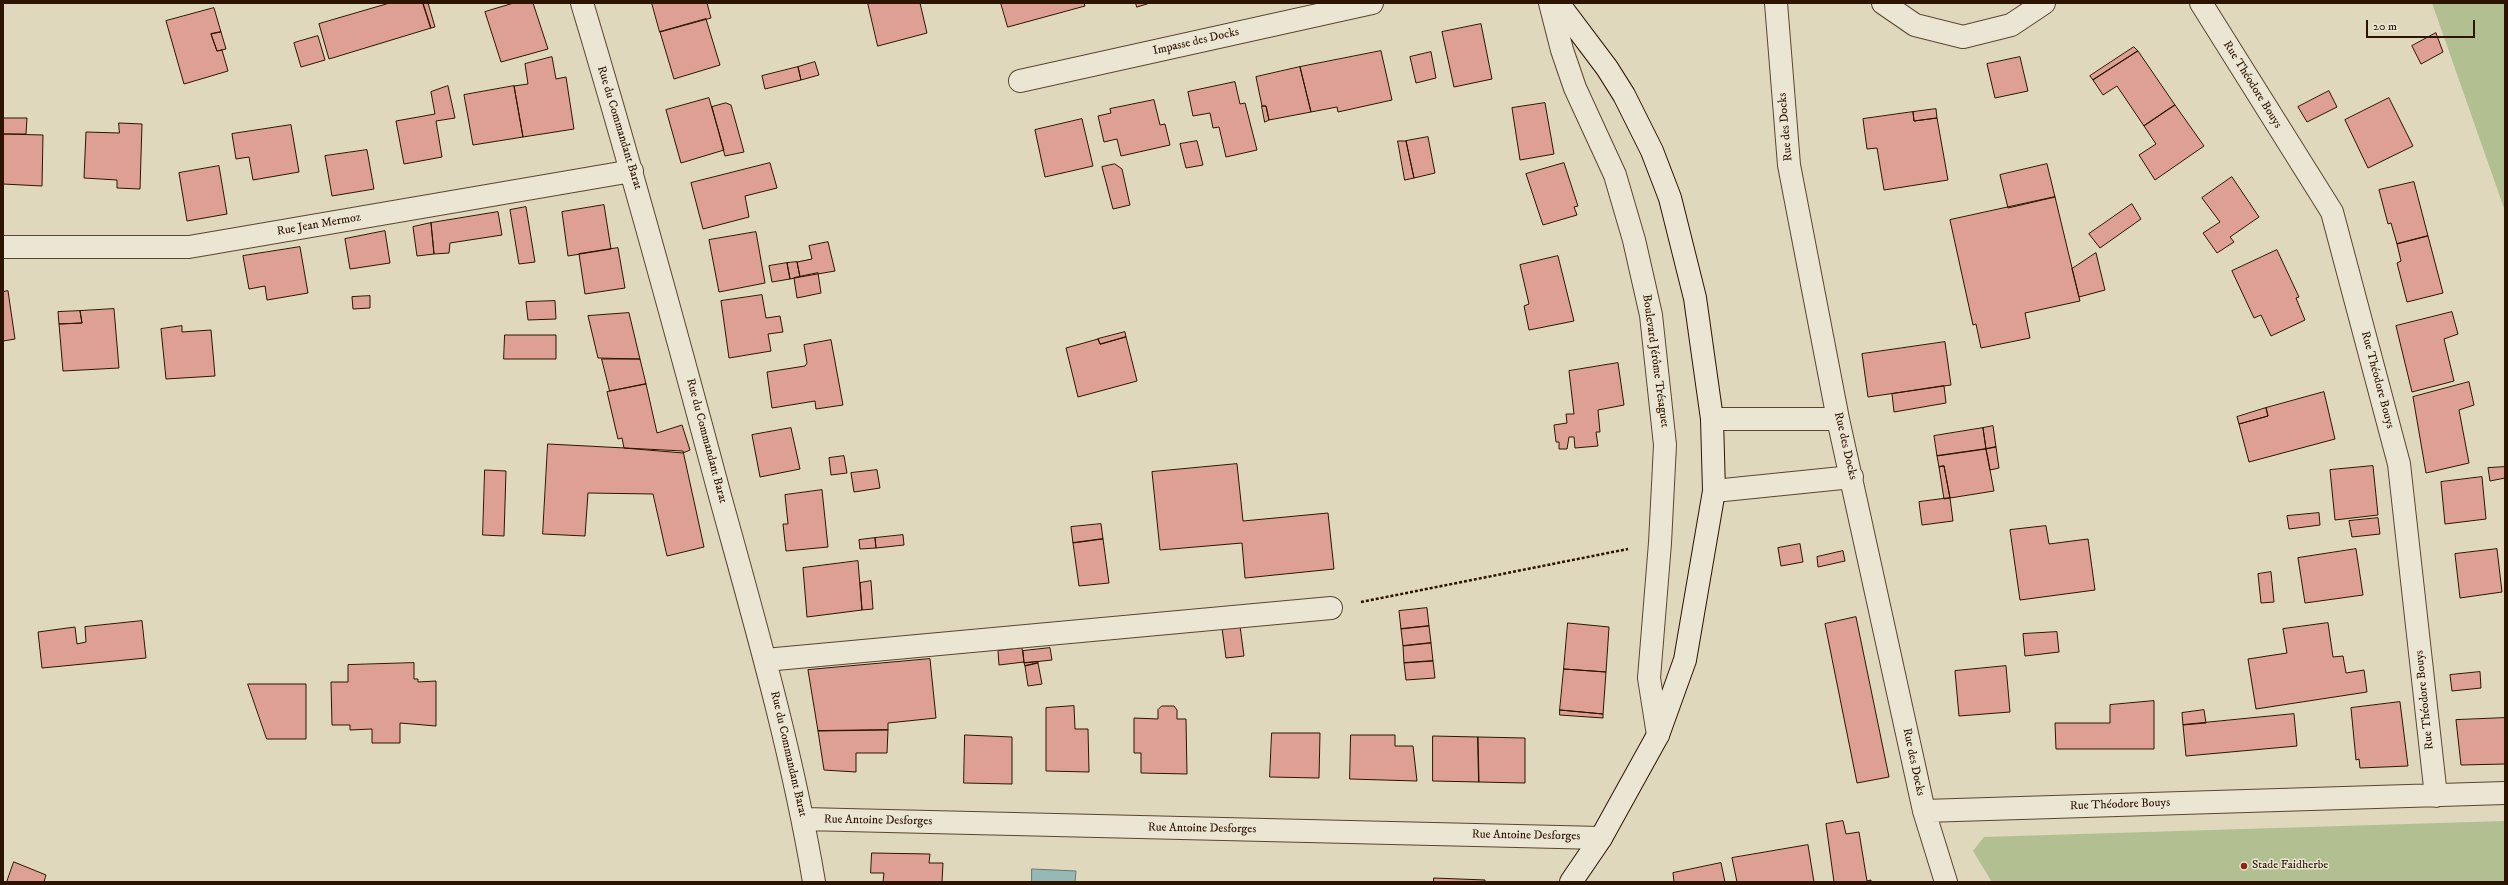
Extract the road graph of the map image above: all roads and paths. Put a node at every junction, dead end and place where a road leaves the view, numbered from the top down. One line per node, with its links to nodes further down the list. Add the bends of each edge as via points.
1 (582, 3): 10 (street, Rue du Commandant Barat)
2 (1372, 3): 9 (street, Impasse des Docks)
3 (1550, 3): 16 (street, Boulevard Jérôme Trésaguet, via 1575,88 1615,175 1634,240 1651,315 1665,445)
4 (1558, 3): 12 (street, via 1624,95 1652,151 1670,198 1695,298)
5 (1776, 3): 13 (street, Rue des Docks, via 1789,165)
6 (1883, 3): 7 (street, via 1915,25 1963,36 2011,25)
7 (2044, 3)
8 (2201, 3): 21 (street, Rue Théodore Bouys, via 2332,212 2399,464)
9 (1020, 81)
10 (632, 171): 11 (street, Rue Jean Mermoz, via 189,247); 18 (street, Rue du Commandant Barat)
11 (3, 247)
12 (1712, 418): 13 (street); 15 (street)
13 (1838, 419): 14 (street, Rue des Docks)
14 (1852, 477): 15 (street); 22 (street, Rue des Docks)
15 (1714, 491): 19 (street, via 1685,660)
16 (1660, 543): 17 (path); 19 (street, Boulevard Jérôme Trésaguet, via 1649,678)
17 (1331, 608): 18 (street)
18 (765, 660): 23 (street, Rue du Commandant Barat)
19 (1658, 735): 24 (street)
20 (2505, 793): 21 (street, Rue Théodore Bouys)
21 (2436, 796): 22 (street, Rue Théodore Bouys)
22 (1924, 811): 27 (street, Rue des Docks)
23 (804, 819): 24 (street, Rue Antoine Desforges); 25 (street, Rue du Commandant Barat)
24 (1601, 838): 26 (street)
25 (814, 882)
26 (1571, 882)
27 (1946, 882)

